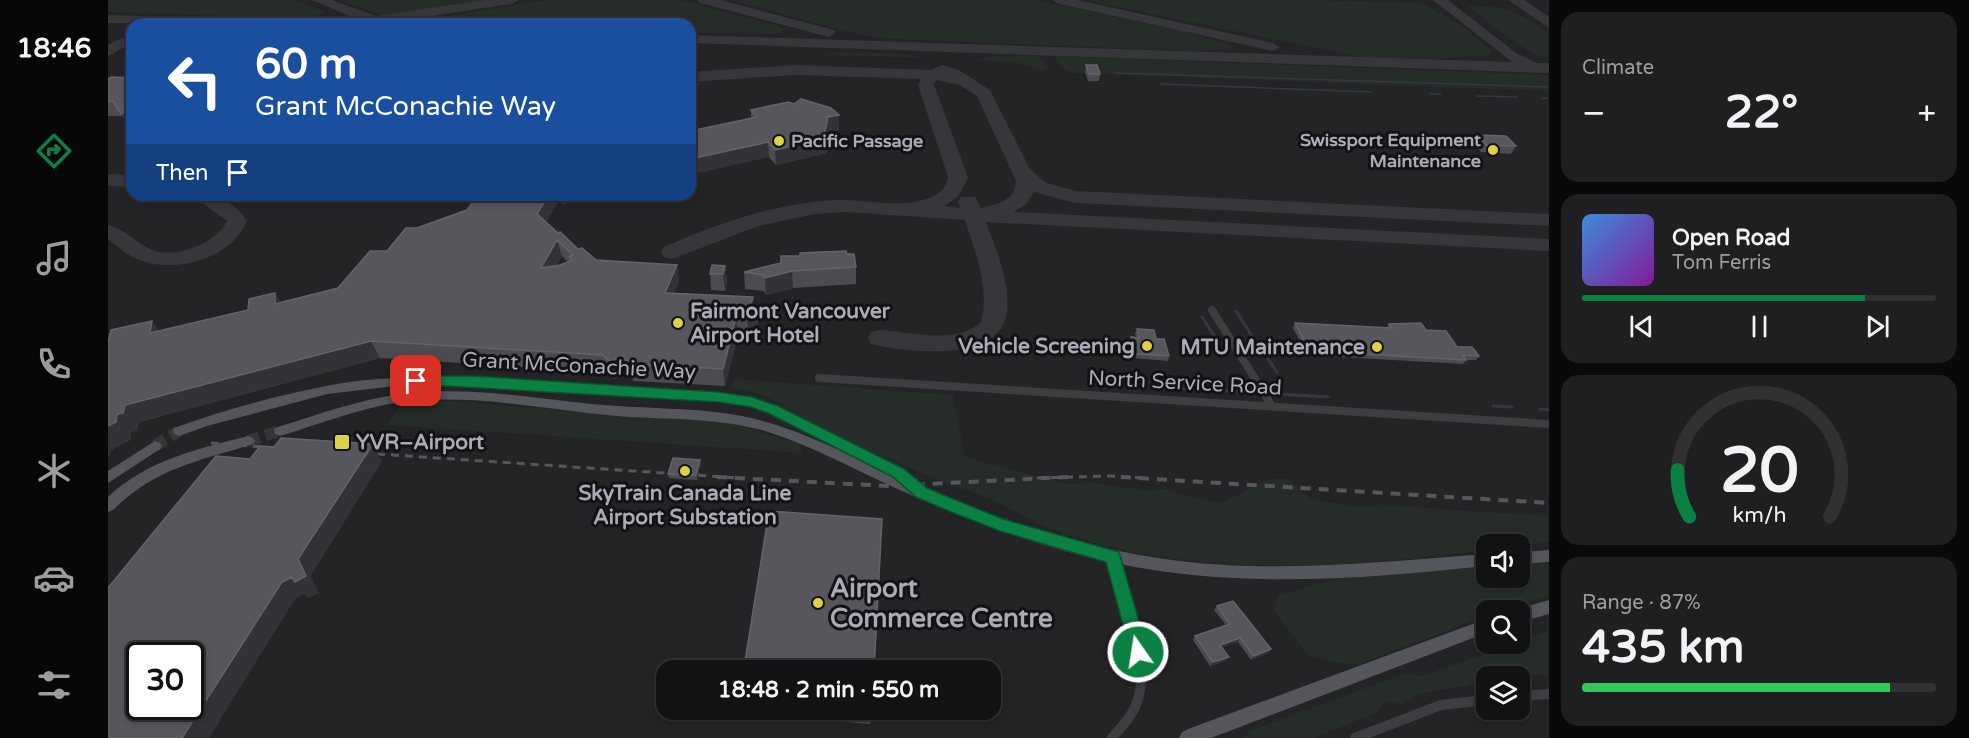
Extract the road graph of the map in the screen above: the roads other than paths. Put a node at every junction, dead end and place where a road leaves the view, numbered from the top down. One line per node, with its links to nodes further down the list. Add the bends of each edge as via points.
1 (1212, 310): 3 (street)
2 (819, 378): 3 (street, North Service Road)
3 (1272, 406): 4 (street, North Service Road)
4 (1549, 424)
5 (179, 431): 10 (main road, Grant McConachie Way, via 327,390 395,382 467,381 727,398 773,410 898,473)
6 (280, 431): 10 (main road, Grant McConachie Way, via 384,402 432,396 723,417 784,432)
7 (248, 441): 11 (main road, via 161,466 128,487)
8 (155, 446): 9 (main road)
9 (108, 478)
10 (922, 492): 13 (main road, Grant McConachie Way, via 1000,525)
11 (108, 506)
12 (1549, 556): 14 (main road)
13 (1113, 557): 15 (main road, Grant McConachie Way, via 1182,567 1276,572); 22 (street, via 1136,638 1141,680 1133,709)
14 (1530, 557)
15 (1476, 561)
16 (1549, 607): 17 (main road)
17 (1530, 612)
18 (1476, 630): 23 (main road)
19 (1549, 694): 20 (street)
20 (1530, 695)
21 (1476, 701): 24 (street, via 1441,705)
22 (1112, 738)
23 (1188, 738)
24 (1355, 738)

